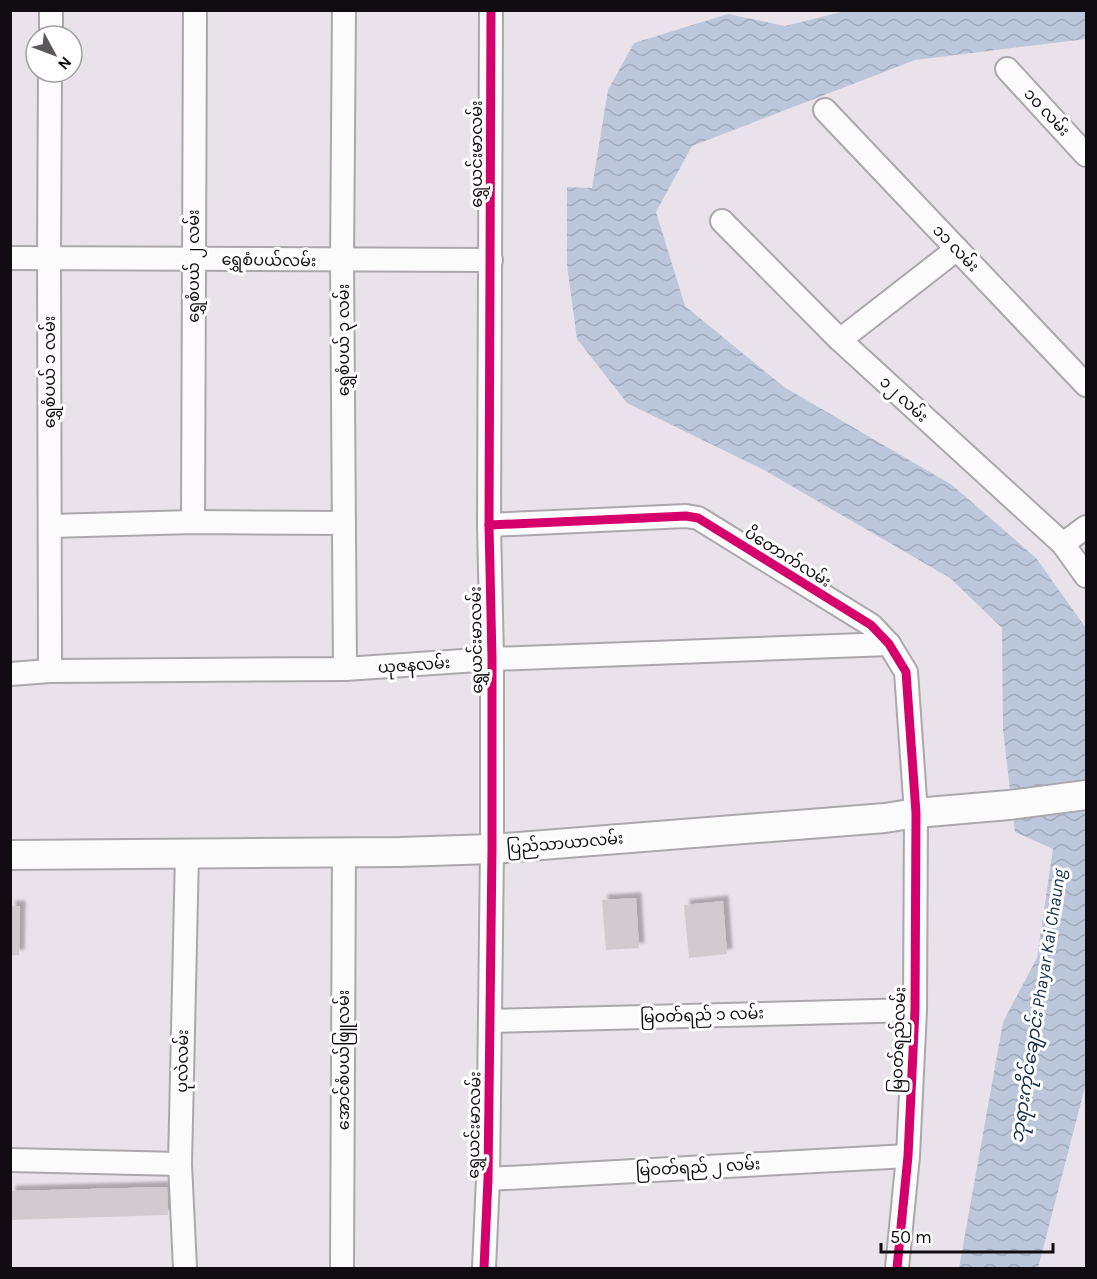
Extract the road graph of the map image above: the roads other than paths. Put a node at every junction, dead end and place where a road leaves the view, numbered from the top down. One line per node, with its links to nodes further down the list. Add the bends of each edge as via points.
1 (195, 10): 12 (street, ရွှေစံပယ် ၂ လမ်း)
2 (344, 10): 14 (street, ရွှေစံပယ် ၃ လမ်း)
3 (491, 10): 13 (street, ရွှေယင်းမာလမ်း)
4 (1007, 69): 7 (street, ၁၀ လမ်း)
5 (50, 84): 10 (street, ရွှေစံပယ် ၁ လမ်း)
6 (825, 110): 9 (street, ၁၁ လမ်း)
7 (1086, 155)
8 (722, 221): 15 (street, ၁၂ လမ်း)
9 (957, 249): 15 (street); 16 (street, ၁၁ လမ်း)
10 (48, 257): 11 (street, ရွှေစံပယ်လမ်း); 12 (street, ရွှေစံပယ်လမ်း); 20 (street, ရွှေစံပယ် ၁ လမ်း)
11 (10, 258)
12 (193, 259): 14 (street, ရွှေစံပယ်လမ်း); 17 (street, ရွှေစံပယ် ၂ လမ်း)
13 (491, 260): 14 (street, ရွှေစံပယ်လမ်း); 19 (street, ရွှေယင်းမာလမ်း)
14 (342, 261): 18 (street, ရွှေစံပယ် ၃ လမ်း)
15 (840, 340): 22 (street, ၁၂ လမ်း)
16 (1086, 385)
17 (193, 522): 18 (street); 20 (street)
18 (344, 523): 26 (street, ရွှေစံပယ် ၃ လမ်း)
19 (489, 525): 24 (street, ပိတောက်လမ်း, via 686,516 698,519 870,625); 25 (street, ရွှေယင်းမာလမ်း)
20 (50, 526): 27 (street, ရွှေစံပယ် ၁ လမ်း)
21 (1086, 527): 22 (street)
22 (1063, 544): 23 (street, ၁၂ လမ်း)
23 (1086, 576)
24 (889, 644): 25 (street, ယုဇနလမ်း); 30 (street, ပိတောက်လမ်း, via 906,672)
25 (492, 659): 26 (street, ယုဇနလမ်း); 31 (street, ရွှေယင်းမာလမ်း)
26 (345, 669): 27 (street, ယုဇနလမ်း)
27 (50, 671): 28 (street, ယုဇနလမ်း)
28 (10, 674)
29 (1086, 795): 30 (main road, ပြည်သာယာလမ်း)
30 (916, 813): 31 (main road, ပြည်သာယာလမ်း); 35 (street, မြဝတ်ရည်လမ်း)
31 (492, 849): 32 (main road, ပြည်သာယာလမ်း); 36 (street, ရွှေယင်းမာလမ်း)
32 (344, 852): 33 (main road, ပြည်သာယာလမ်း); 42 (street, အောင်စံပယ်ဖြူလမ်း)
33 (187, 854): 34 (main road, ပြည်သာယာလမ်း); 39 (street, ပုလဲလမ်း)
34 (10, 855)
35 (915, 1010): 36 (street, မြဝတ်ရည် ၁ လမ်း); 37 (street, မြဝတ်ရည်လမ်း)
36 (490, 1021): 40 (street, ရွှေယင်းမာလမ်း)
37 (908, 1156): 40 (street, မြဝတ်ရည် ၂ လမ်း); 44 (street, မြဝတ်ရည်လမ်း)
38 (10, 1160): 39 (street)
39 (180, 1164): 41 (street, ပုလဲလမ်း)
40 (488, 1179): 43 (street, ရွှေယင်းမာလမ်း)
41 (184, 1269)
42 (342, 1269)
43 (484, 1269)
44 (897, 1269)

